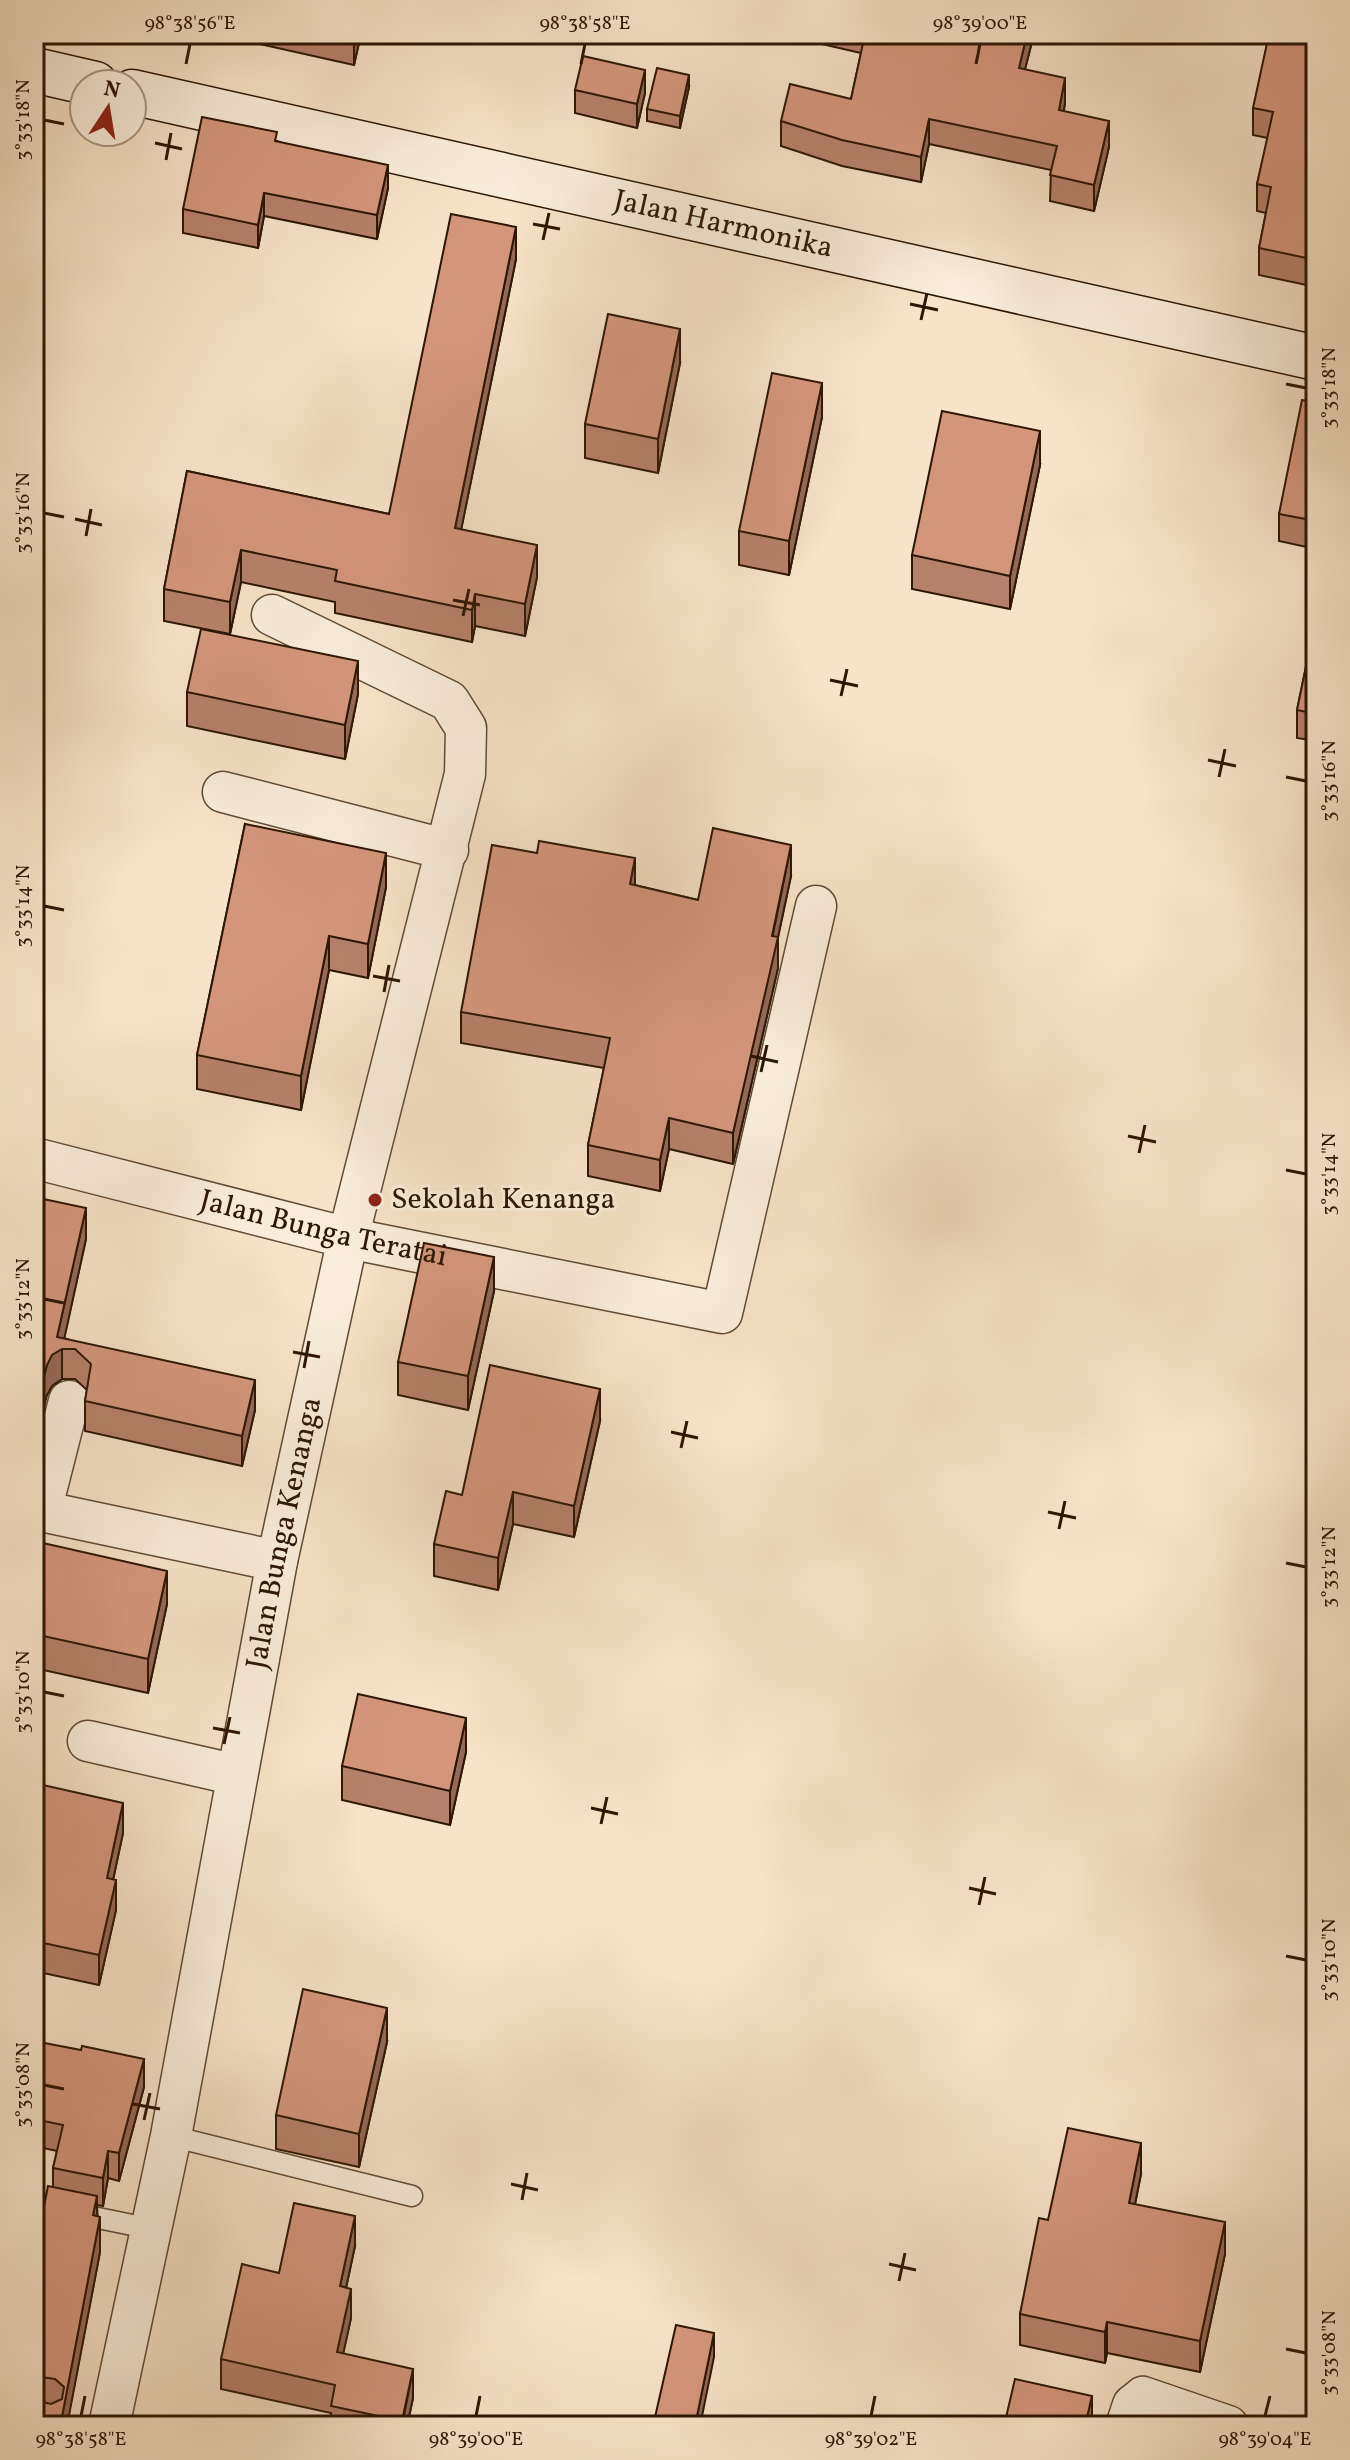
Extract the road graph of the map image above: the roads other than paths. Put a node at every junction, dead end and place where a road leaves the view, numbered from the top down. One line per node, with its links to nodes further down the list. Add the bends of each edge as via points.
1 (34, 70): 2 (street)
2 (68, 78)
3 (148, 96): 4 (street, Jalan Harmonika)
4 (1316, 358)
5 (272, 615): 7 (street, Jalan Bunga Kenanga, via 449,701 466,728 465,774)
6 (223, 792): 7 (street)
7 (448, 850): 10 (street, Jalan Bunga Kenanga)
8 (816, 906): 10 (street, Jalan Bunga Teratai, via 722,1313)
9 (34, 1158): 10 (street, Jalan Bunga Teratai)
10 (348, 1238): 12 (street, Jalan Bunga Kenanga)
11 (69, 1401): 12 (street, via 41,1511)
12 (277, 1561): 14 (street, Jalan Bunga Kenanga)
13 (88, 1741): 14 (street)
14 (237, 1775): 15 (street, Jalan Bunga Kenanga)
15 (171, 2136): 16 (lane); 18 (street, Jalan Bunga Kenanga)
16 (412, 2196)
17 (34, 2205): 18 (lane)
18 (152, 2229): 19 (street, Jalan Bunga Kenanga)
19 (109, 2426)
20 (1126, 2426): 21 (street, via 1133,2405 1143,2397)
21 (1228, 2426)

